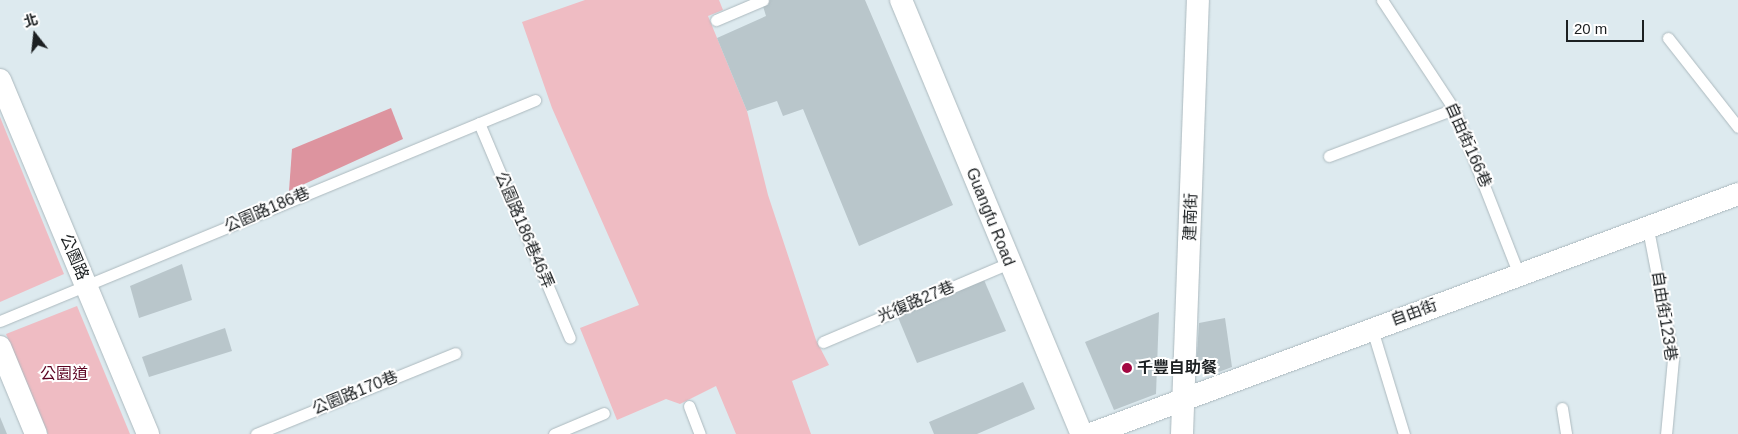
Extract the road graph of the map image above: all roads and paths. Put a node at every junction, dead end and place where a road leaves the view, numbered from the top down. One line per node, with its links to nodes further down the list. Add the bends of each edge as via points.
1 (763, 0): 5 (lane)
2 (901, 0): 15 (street, Guangfu Road)
3 (1198, 0): 24 (street, 建南街)
4 (1382, 0): 9 (lane, 自由街166巷)
5 (716, 20)
6 (1668, 38): 11 (lane)
7 (0, 80): 17 (street, 公園路)
8 (535, 100): 10 (lane, 公園路186巷)
9 (1454, 109): 12 (lane); 16 (lane, 自由街166巷)
10 (478, 123): 17 (lane, 公園路186巷); 20 (lane, 公園路186巷46弄)
11 (1738, 127)
12 (1329, 156)
13 (1738, 194): 14 (street, 自由街)
14 (1648, 229): 16 (street, 自由街); 38 (lane, 自由街123巷, via 1674,359)
15 (1009, 263): 21 (lane, 光復路27巷); 33 (street, Guangfu Road)
16 (1519, 275): 19 (street, 自由街)
17 (86, 286): 18 (lane, 公園路186巷); 29 (street, 公園路)
18 (0, 321)
19 (1372, 329): 24 (street, 自由街); 36 (lane)
20 (570, 338)
21 (823, 342)
22 (0, 347): 28 (street)
23 (455, 353): 30 (lane, 公園路170巷)
24 (1185, 399): 34 (street, 自由街); 35 (street, 建南街)
25 (689, 406): 32 (lane)
26 (1562, 408): 37 (lane)
27 (604, 414): 31 (lane)
28 (36, 434)
29 (148, 434)
30 (256, 434)
31 (554, 434)
32 (700, 434)
33 (1082, 434)
34 (1091, 434)
35 (1182, 434)
36 (1404, 434)
37 (1566, 434)
38 (1666, 434)

